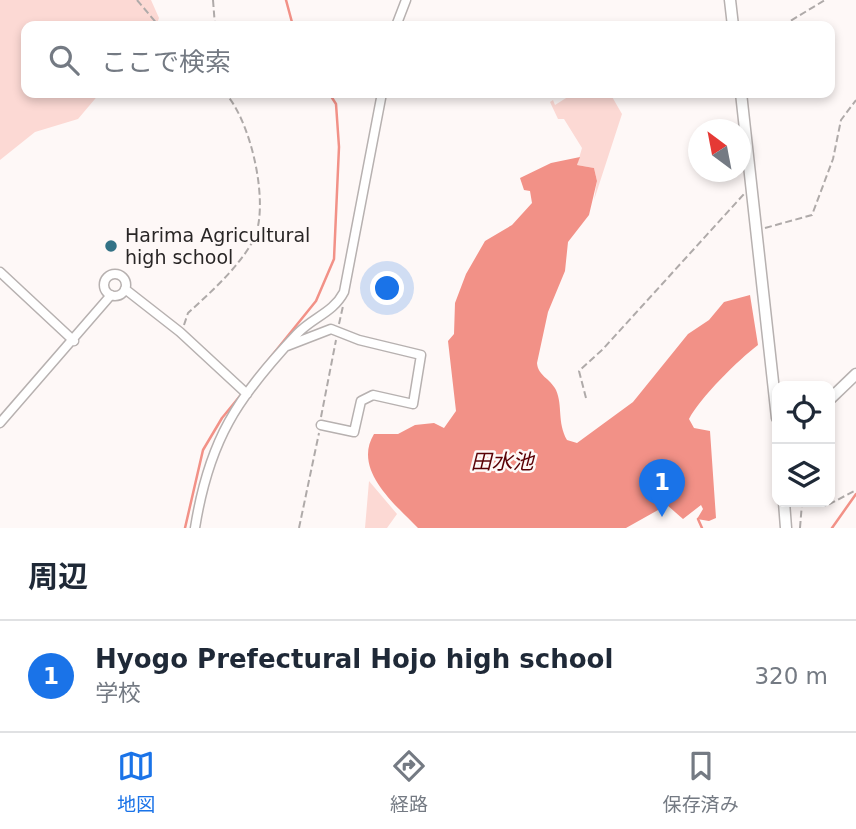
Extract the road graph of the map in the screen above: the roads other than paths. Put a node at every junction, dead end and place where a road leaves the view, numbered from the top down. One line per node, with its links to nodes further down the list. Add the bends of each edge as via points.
1 (405, 0): 3 (street)
2 (730, 0): 4 (main road)
3 (398, 21)
4 (732, 21)
5 (381, 98): 11 (street, via 341,298)
6 (742, 98): 13 (main road)
7 (0, 272): 10 (street)
8 (125, 289): 9 (street); 9 (street, via 122,276 109,275 103,285); 14 (street)
9 (111, 296): 10 (street)
10 (74, 341): 16 (street)
11 (284, 347): 14 (street); 17 (street, via 331,329 421,355 413,404 373,395 361,401 354,432)
12 (856, 374): 15 (main road)
13 (773, 381)
14 (247, 394): 19 (street, via 219,435)
15 (835, 394)
16 (0, 423)
17 (321, 425)
18 (784, 507): 20 (main road)
19 (195, 528)
20 (786, 528)

